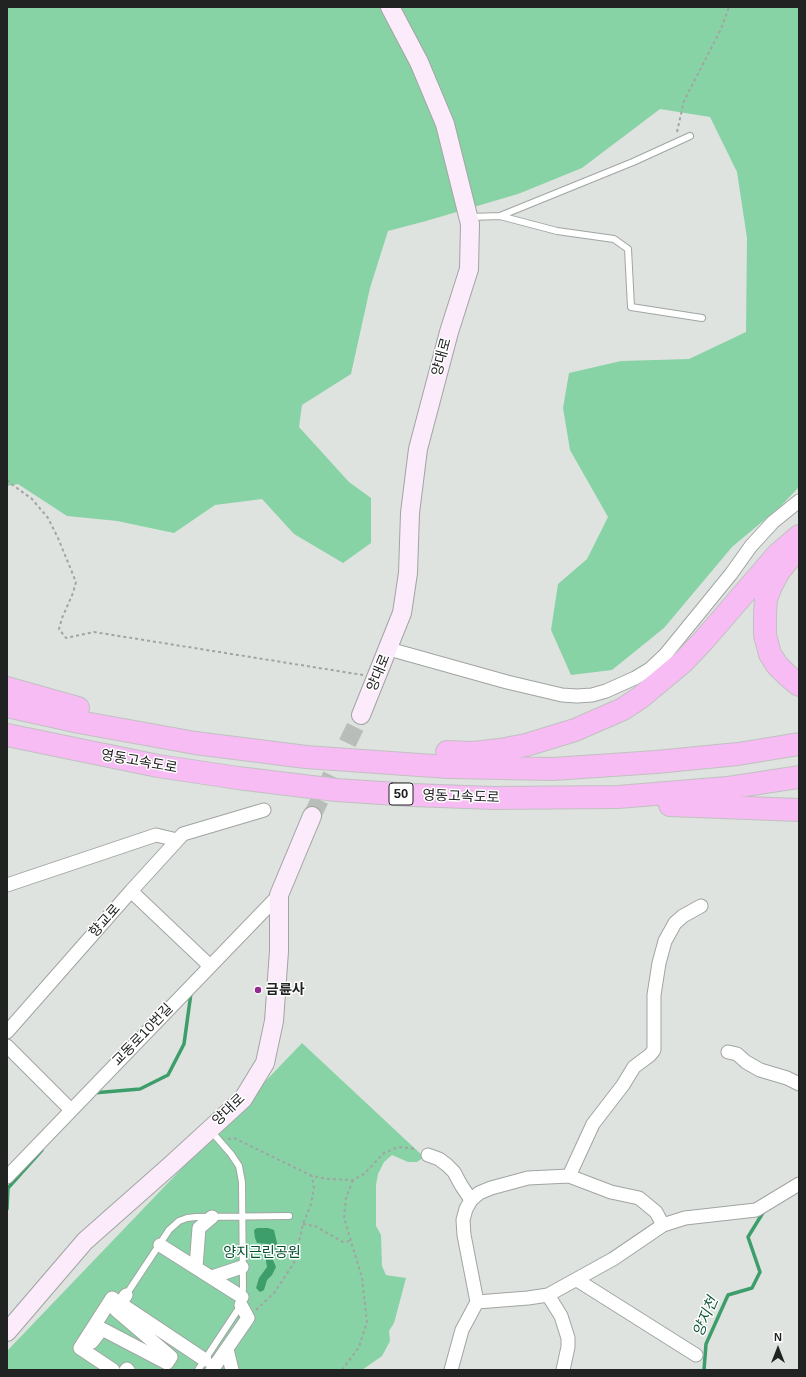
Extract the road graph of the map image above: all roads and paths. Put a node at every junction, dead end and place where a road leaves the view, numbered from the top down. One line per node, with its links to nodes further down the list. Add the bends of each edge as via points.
1 (390, 7): 6 (street, 양대로, via 419,62 445,124)
2 (729, 7): 4 (path, via 721,29 684,101)
3 (690, 136): 4 (lane)
4 (675, 143): 5 (lane)
5 (500, 216): 6 (lane); 7 (lane, via 557,232 614,239 628,249 631,307)
6 (468, 217): 12 (street, 양대로, via 469,269 449,332 418,449 410,512 408,572 402,613)
7 (702, 318)
8 (7, 480): 13 (path, via 32,499 48,518 76,582 59,629 66,638 94,632)
9 (799, 501): 12 (street, via 772,522 751,546 665,655 650,669 606,691 592,695 562,695)
10 (799, 536): 18 (highway, via 778,554 683,662 653,688 623,709 555,737 500,750 473,753 376,750)
11 (799, 550): 14 (highway, via 780,571 771,586 766,599 764,624 770,654)
12 (389, 649): 13 (street, 양대로)
13 (377, 677): 17 (street, 양대로)
14 (799, 685)
15 (7, 688): 18 (highway, 영동고속도로 / 50, via 112,717)
16 (7, 706): 21 (highway, 영동고속도로 / 50, via 195,743)
17 (361, 715)
18 (167, 728): 21 (highway, 영동고속도로 / 50)
19 (7, 735): 23 (highway, 영동고속도로 / 50, via 158,766 238,778 336,790)
20 (799, 744): 21 (highway, 영동고속도로 / 50, via 738,754 553,769 448,767)
21 (306, 757)
22 (799, 777): 23 (highway, 영동고속도로 / 50, via 727,788 625,797)
23 (493, 798): 25 (highway)
24 (264, 810): 27 (street, via 183,834)
25 (799, 810)
26 (312, 816): 30 (street, 양대로)
27 (177, 840): 28 (street, via 156,835); 29 (street)
28 (7, 884)
29 (132, 891): 32 (street, 향교로); 33 (street, 향교로)
30 (279, 895): 32 (street, 교동로10번길); 38 (street, 양대로, via 279,951 274,1021 265,1063 243,1099)
31 (701, 906): 41 (street, via 675,923 665,941 654,995 654,1050 634,1067 593,1124)
32 (210, 966): 37 (street, 교동로10번길)
33 (7, 1032)
34 (7, 1046): 37 (street)
35 (728, 1052): 36 (street, via 737,1054 760,1070)
36 (799, 1084)
37 (71, 1110): 42 (street, 교동로10번길)
38 (214, 1134): 40 (path, via 234,1138); 48 (lane, via 239,1166 242,1182); 62 (street, 양대로, via 171,1165 85,1241)
39 (422, 1152): 43 (path, via 398,1147 384,1153 364,1174); 45 (street, via 447,1165)
40 (312, 1176): 43 (path); 49 (path, via 314,1188)
41 (569, 1176): 45 (street, via 522,1180 491,1188); 50 (street, via 611,1192 639,1198 656,1212)
42 (7, 1177)
43 (353, 1180): 51 (path, via 346,1198 344,1218)
44 (799, 1184): 50 (street, via 756,1210 685,1218)
45 (471, 1200): 60 (street, via 463,1220)
46 (289, 1216): 48 (lane)
47 (212, 1217): 48 (lane); 52 (lane, via 187,1218 179,1221 169,1230); 53 (street, via 199,1228)
48 (241, 1217): 54 (lane)
49 (303, 1224): 51 (path, via 315,1226 342,1242); 61 (path, via 294,1263 274,1293)
50 (663, 1225): 56 (street)
51 (350, 1241): 69 (path, via 362,1278 367,1322 359,1347)
52 (160, 1245): 53 (street); 58 (lane)
53 (196, 1267): 55 (street)
54 (242, 1267): 55 (street); 59 (lane)
55 (212, 1277): 59 (street)
56 (577, 1280): 57 (street); 65 (street)
57 (548, 1295): 60 (street); 71 (street, via 561,1316 568,1338)
58 (123, 1299): 64 (street, via 112,1298 80,1348); 64 (street, via 116,1310 171,1357 167,1363 102,1329); 66 (street)
59 (241, 1301): 61 (street); 66 (lane)
60 (477, 1302): 70 (street, via 462,1330)
61 (248, 1318): 63 (street)
62 (7, 1332)
63 (227, 1349): 66 (street); 68 (street)
64 (85, 1351): 67 (street)
65 (696, 1355)
66 (205, 1367)
67 (113, 1370)
68 (232, 1370)
69 (342, 1370)
70 (451, 1370)
71 (563, 1370)

